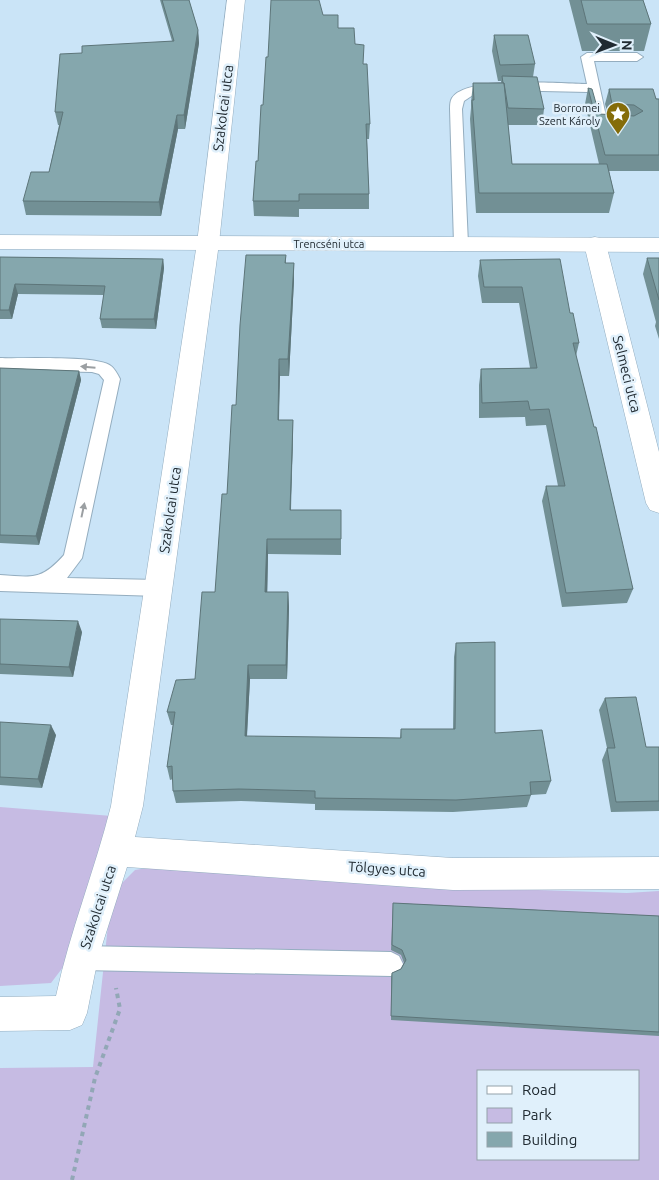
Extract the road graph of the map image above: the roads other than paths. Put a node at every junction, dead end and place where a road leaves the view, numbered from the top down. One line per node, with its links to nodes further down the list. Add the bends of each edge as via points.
1 (236, 0): 6 (street, Szakolcai utca)
2 (637, 56): 3 (lane, via 587,57)
3 (594, 88): 4 (lane, via 601,125); 7 (lane, via 489,86 468,92 458,99)
4 (630, 126)
5 (0, 242): 6 (street, Trencséni utca)
6 (208, 243): 7 (street, Trencséni utca); 14 (street, Szakolcai utca)
7 (461, 244): 8 (street, Trencséni utca)
8 (595, 244): 9 (street, Trencséni utca); 11 (street, Selmeci utca)
9 (659, 245)
10 (0, 364): 13 (lane, one-way to 10, via 58,575 73,558 112,379 105,370 92,366)
11 (659, 503)
12 (0, 584): 13 (lane)
13 (33, 585): 14 (lane)
14 (158, 588): 15 (street, Szakolcai utca, via 127,806)
15 (116, 851): 16 (street, Tölgyes utca, via 453,874); 17 (street, Szakolcai utca)
16 (659, 873)
17 (93, 958): 18 (lane); 19 (street, Szakolcai utca, via 70,1012)
18 (391, 964)
19 (0, 1014)

